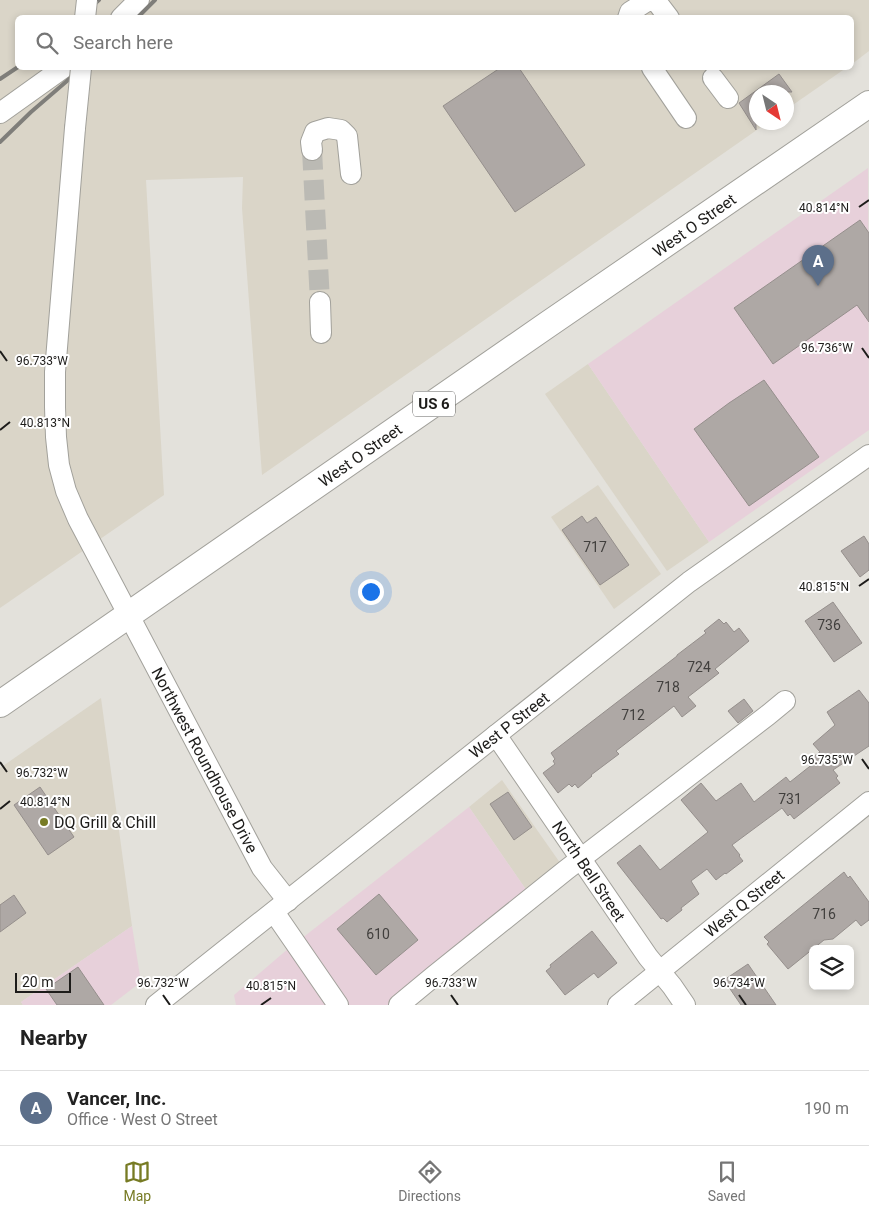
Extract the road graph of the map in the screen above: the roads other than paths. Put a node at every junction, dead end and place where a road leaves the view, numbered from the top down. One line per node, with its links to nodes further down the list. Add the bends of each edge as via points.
1 (87, 0): 3 (street, bridge)
2 (139, 0): 4 (street)
3 (85, 15)
4 (124, 15)
5 (629, 15): 6 (street, via 647,1 656,1)
6 (667, 15)
7 (60, 70): 13 (street)
8 (81, 70): 20 (street, Northwest Roundhouse Drive, bridge, via 55,372 56,437 66,491)
9 (653, 70): 14 (street)
10 (713, 78): 11 (street)
11 (728, 98)
12 (869, 104): 20 (main road, West O Street / US 6)
13 (0, 113)
14 (686, 118)
15 (312, 150): 16 (street, via 315,132 328,128 341,130 347,136)
16 (351, 174)
17 (320, 302): 18 (street)
18 (320, 333)
19 (869, 455): 23 (street, West P Street, via 689,582)
20 (128, 616): 22 (main road, West O Street / US 6); 26 (street, Northwest Roundhouse Drive)
21 (785, 700): 25 (street)
22 (0, 704)
23 (496, 736): 25 (street, North Bell Street); 26 (street, West P Street)
24 (869, 802): 27 (street, West Q Street)
25 (581, 859): 27 (street, North Bell Street); 30 (street)
26 (281, 907): 28 (street, West P Street); 29 (street, Northwest Roundhouse Drive)
27 (660, 972): 31 (street, West Q Street); 32 (street, North Bell Street)
28 (156, 1005)
29 (338, 1005)
30 (399, 1005)
31 (618, 1005)
32 (685, 1005)

